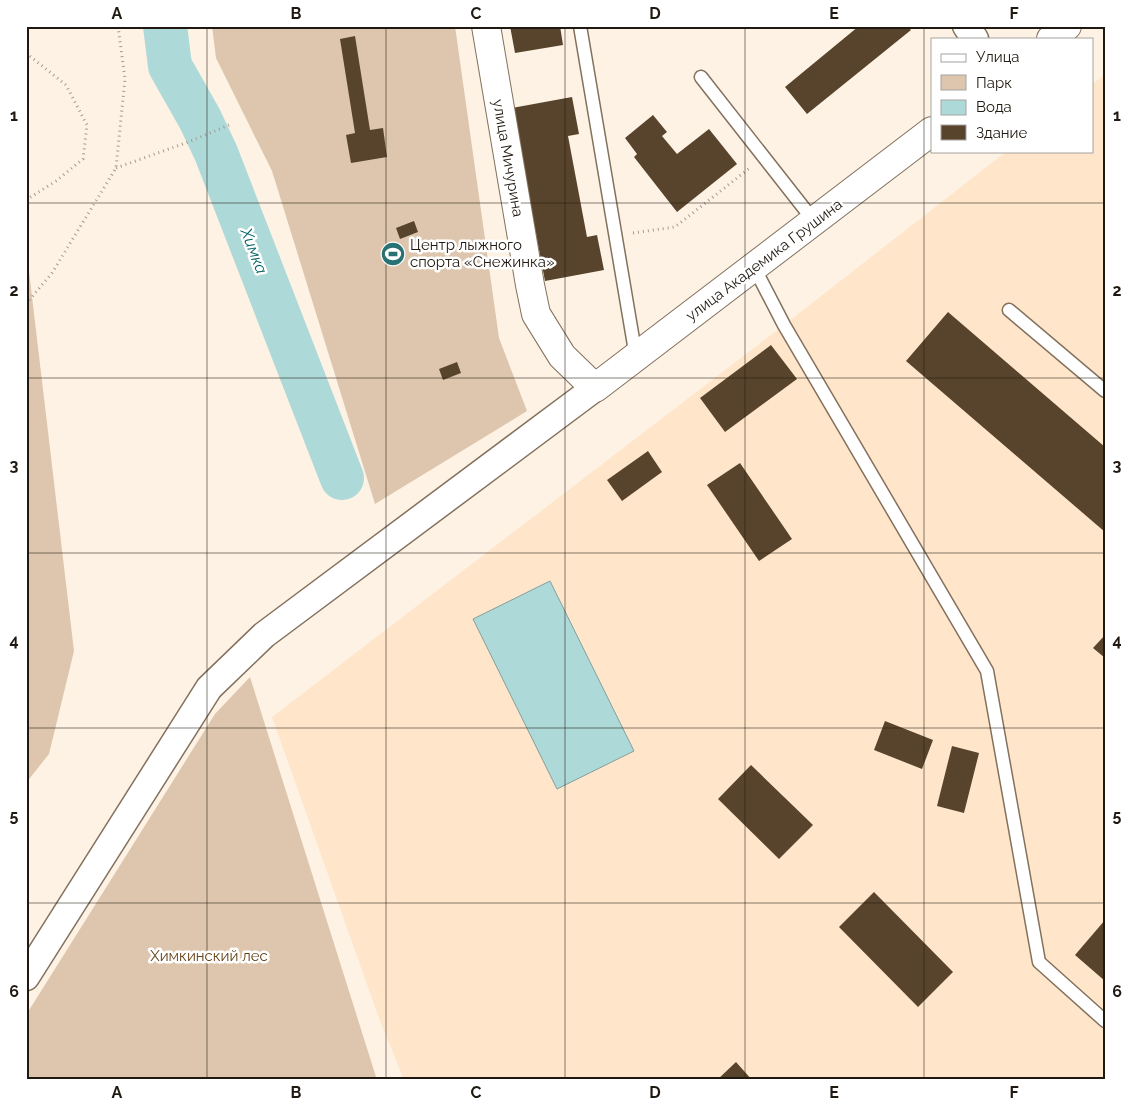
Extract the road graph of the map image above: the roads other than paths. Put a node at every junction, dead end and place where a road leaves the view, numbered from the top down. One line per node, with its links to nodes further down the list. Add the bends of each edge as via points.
1 (486, 26): 13 (street, улица Мичурина, via 536,314 562,356)
2 (580, 26): 12 (lane)
3 (966, 26): 5 (street)
4 (1067, 26): 6 (street)
5 (975, 38)
6 (1052, 38)
7 (701, 77): 9 (lane)
8 (931, 132): 9 (street, улица Академика Грушина)
9 (814, 221): 10 (street, улица Академика Грушина)
10 (754, 267): 12 (street, улица Академика Грушина); 16 (lane, via 784,326 987,671 1039,962)
11 (1009, 310): 14 (lane)
12 (636, 357): 13 (street, улица Академика Грушина)
13 (595, 388): 15 (street, via 264,635 209,688)
14 (1105, 390)
15 (26, 977)
16 (1105, 1021)

